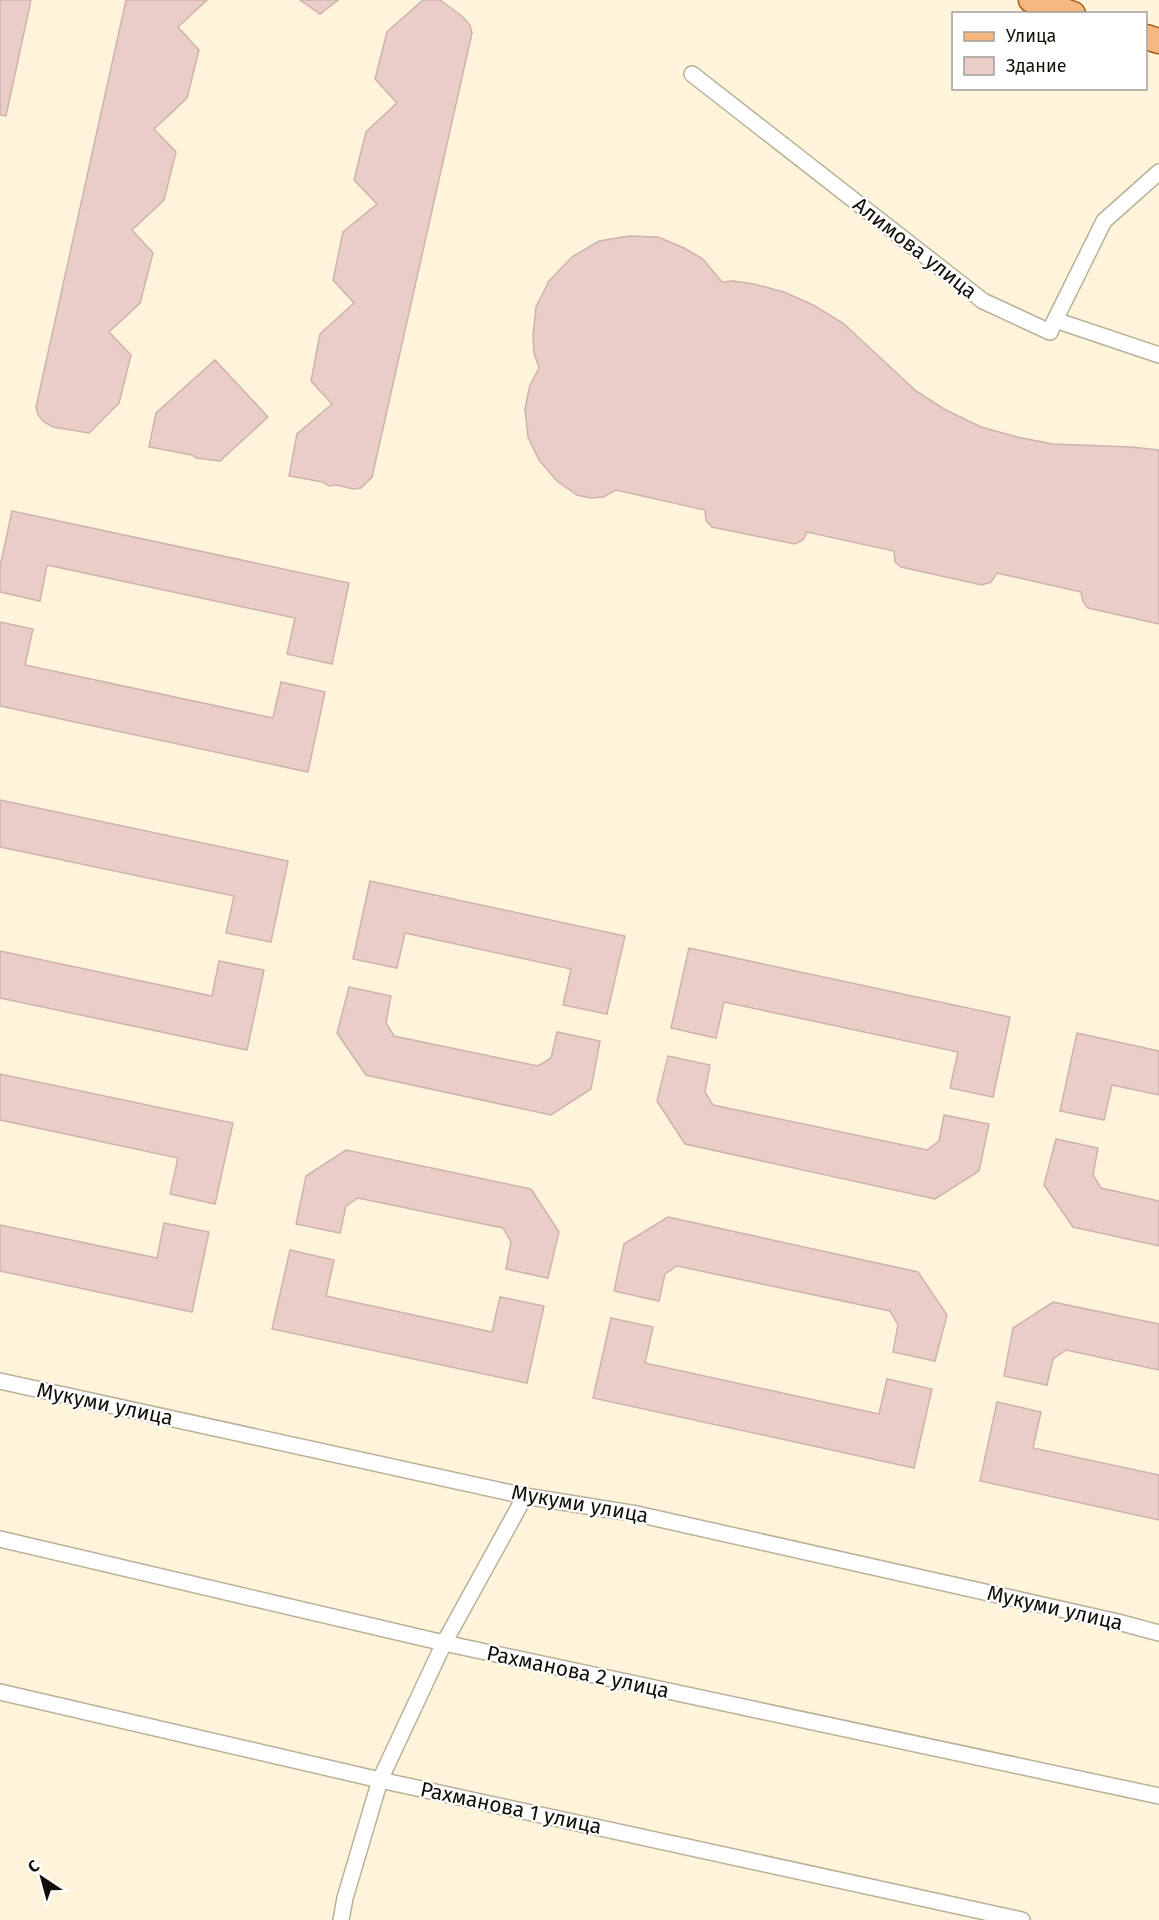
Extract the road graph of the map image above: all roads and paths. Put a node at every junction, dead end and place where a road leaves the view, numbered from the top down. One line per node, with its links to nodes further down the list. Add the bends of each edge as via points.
1 (1031, 0): 2 (main road)
2 (1067, 12)
3 (692, 74): 5 (street, Алимова улица, via 983,302 1050,332)
4 (1159, 172): 5 (street, via 1104,221)
5 (1055, 320): 6 (street)
6 (1159, 355)
7 (0, 1381): 8 (street, Мукуми улица)
8 (525, 1496): 10 (street, Мукуми улица, via 637,1514); 11 (street)
9 (0, 1539): 11 (street, Рахманова 2 улица)
10 (1159, 1633)
11 (444, 1643): 13 (street); 14 (street, Рахманова 2 улица)
12 (0, 1692): 13 (street, Рахманова 1 улица)
13 (380, 1780): 15 (street); 16 (street, Рахманова 1 улица)
14 (1159, 1796)
15 (341, 1920)
16 (1022, 1920)

